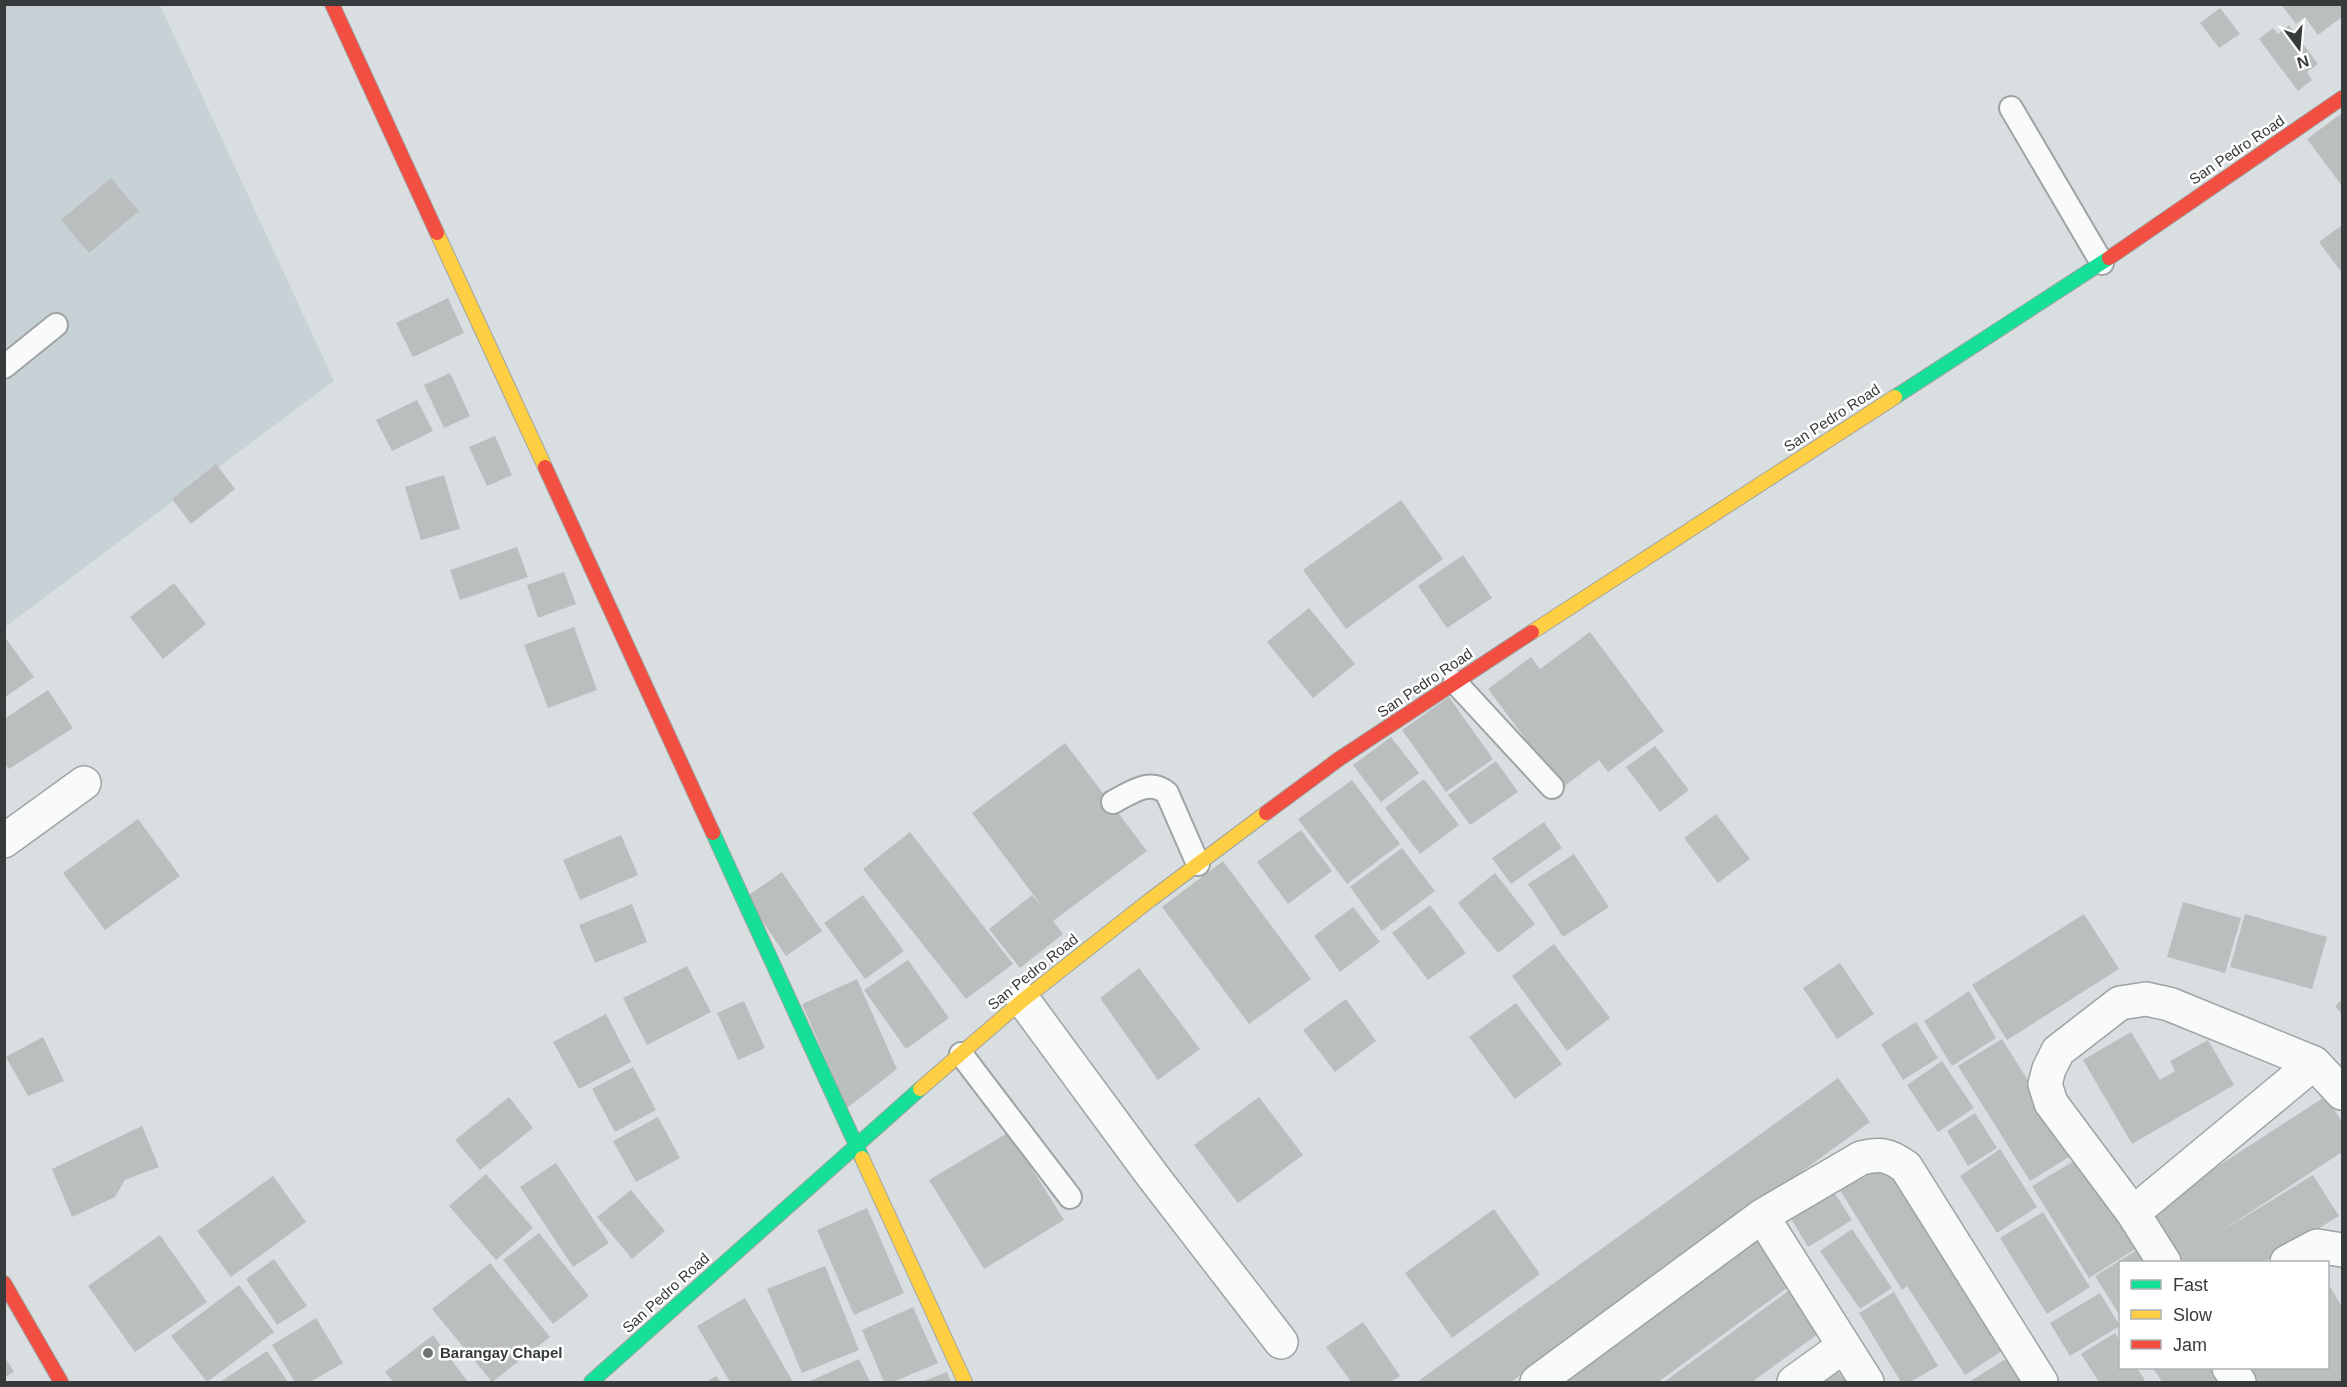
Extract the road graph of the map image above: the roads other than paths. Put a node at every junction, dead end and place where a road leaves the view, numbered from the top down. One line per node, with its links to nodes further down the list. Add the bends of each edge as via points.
1 (332, 4): 17 (main road)
2 (2343, 98): 4 (main road, San Pedro Road)
3 (2011, 108): 4 (lane)
4 (2102, 263): 7 (main road, San Pedro Road)
5 (56, 325): 6 (lane)
6 (4, 367)
7 (1455, 682): 9 (lane); 12 (main road, San Pedro Road, via 1340,759)
8 (84, 783): 11 (street)
9 (1552, 786)
10 (1113, 802): 12 (lane, via 1145,786 1161,788 1167,793)
11 (4, 841)
12 (1198, 864): 13 (main road, San Pedro Road)
13 (1023, 1000): 14 (main road, San Pedro Road); 25 (street)
14 (961, 1054): 17 (main road, San Pedro Road); 18 (lane)
15 (2314, 1063): 16 (street); 19 (street); 19 (street, via 2169,1004 2146,999 2120,1003 2058,1051 2045,1084 2051,1103)
16 (2343, 1093)
17 (857, 1144): 29 (main road, San Pedro Road); 30 (main road)
18 (1070, 1197)
19 (2133, 1213): 22 (street)
20 (1762, 1216): 26 (street); 31 (street); 34 (street, via 1861,1158 1876,1154 1892,1157 1906,1167)
21 (2343, 1250): 23 (street, via 2317,1245)
22 (2163, 1261)
23 (2290, 1261)
24 (4, 1283): 28 (main road)
25 (1281, 1342)
26 (1844, 1346): 32 (street); 33 (street)
27 (2230, 1369): 35 (street)
28 (61, 1383)
29 (591, 1383)
30 (965, 1383)
31 (1537, 1383)
32 (1794, 1383)
33 (1867, 1383)
34 (2041, 1383)
35 (2239, 1383)

